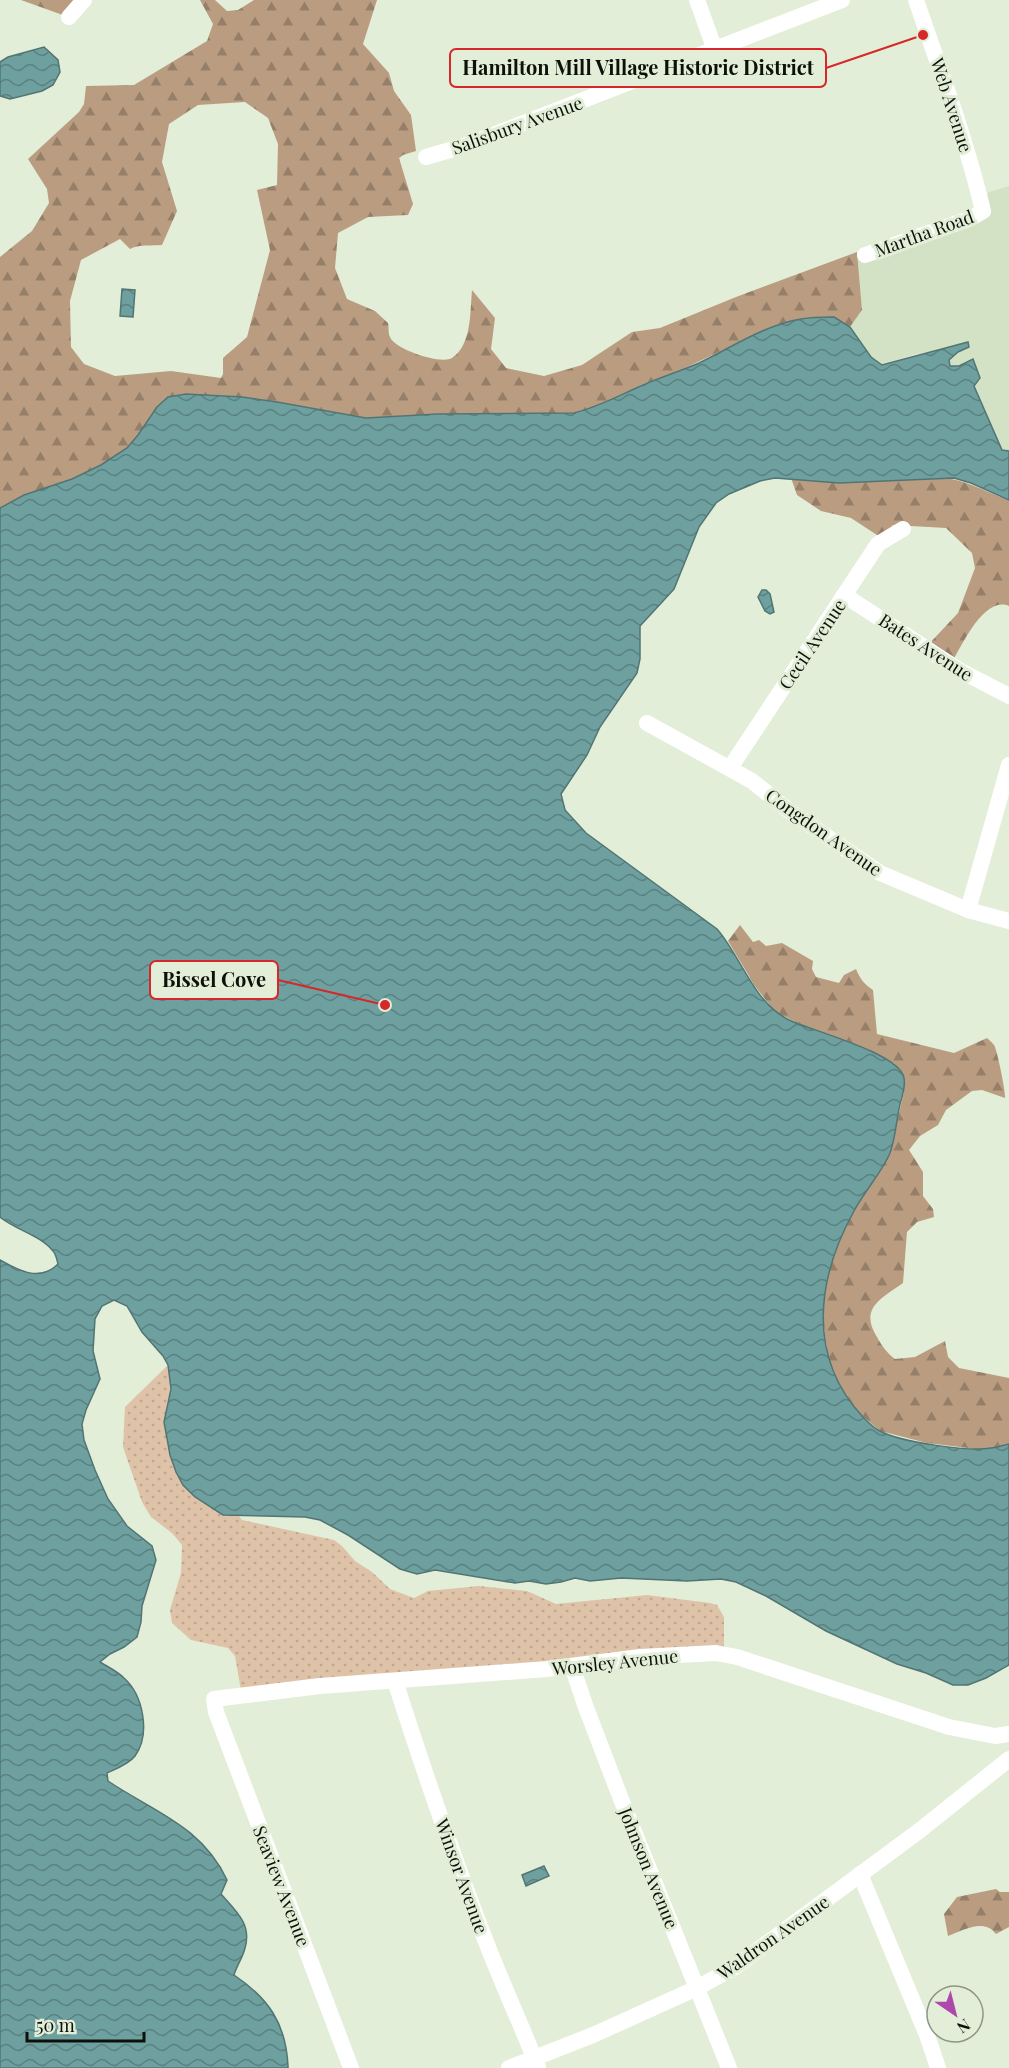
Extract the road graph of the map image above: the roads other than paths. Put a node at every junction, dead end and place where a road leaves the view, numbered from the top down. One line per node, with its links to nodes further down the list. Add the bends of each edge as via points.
1 (84, 0): 5 (street)
2 (697, 0): 6 (street)
3 (842, 0): 6 (street, Salisbury Avenue)
4 (916, 0): 8 (street, Web Avenue)
5 (69, 17)
6 (715, 50): 7 (street, Salisbury Avenue)
7 (426, 158)
8 (983, 211): 9 (street, Martha Road)
9 (865, 255)
10 (903, 529): 11 (street, Cecil Avenue, via 878,544)
11 (844, 595): 12 (street, Bates Avenue, via 959,670); 15 (street, Cecil Avenue)
12 (1009, 696)
13 (647, 723): 15 (street, Congdon Avenue)
14 (1009, 765): 16 (street)
15 (730, 768): 16 (street, Congdon Avenue, via 880,873)
16 (968, 910): 17 (street, Congdon Avenue)
17 (1009, 921)
18 (572, 1666): 19 (street, Worsley Avenue); 21 (street, Worsley Avenue, via 716,1653 949,1727 995,1736); 24 (street, Johnson Avenue)
19 (395, 1681): 20 (street, Worsley Avenue, via 320,1686 214,1699); 25 (street, Winsor Avenue, via 459,1872)
20 (215, 1703): 26 (street, Seaview Avenue)
21 (1009, 1734)
22 (1009, 1759): 23 (street, Waldron Avenue)
23 (860, 1874): 24 (street, Waldron Avenue, via 735,1967); 29 (street)
24 (697, 1988): 25 (street, Waldron Avenue); 28 (street, Johnson Avenue)
25 (537, 2063): 27 (street, Waldron Avenue)
26 (351, 2068)
27 (509, 2068)
28 (729, 2068)
29 (938, 2068)

